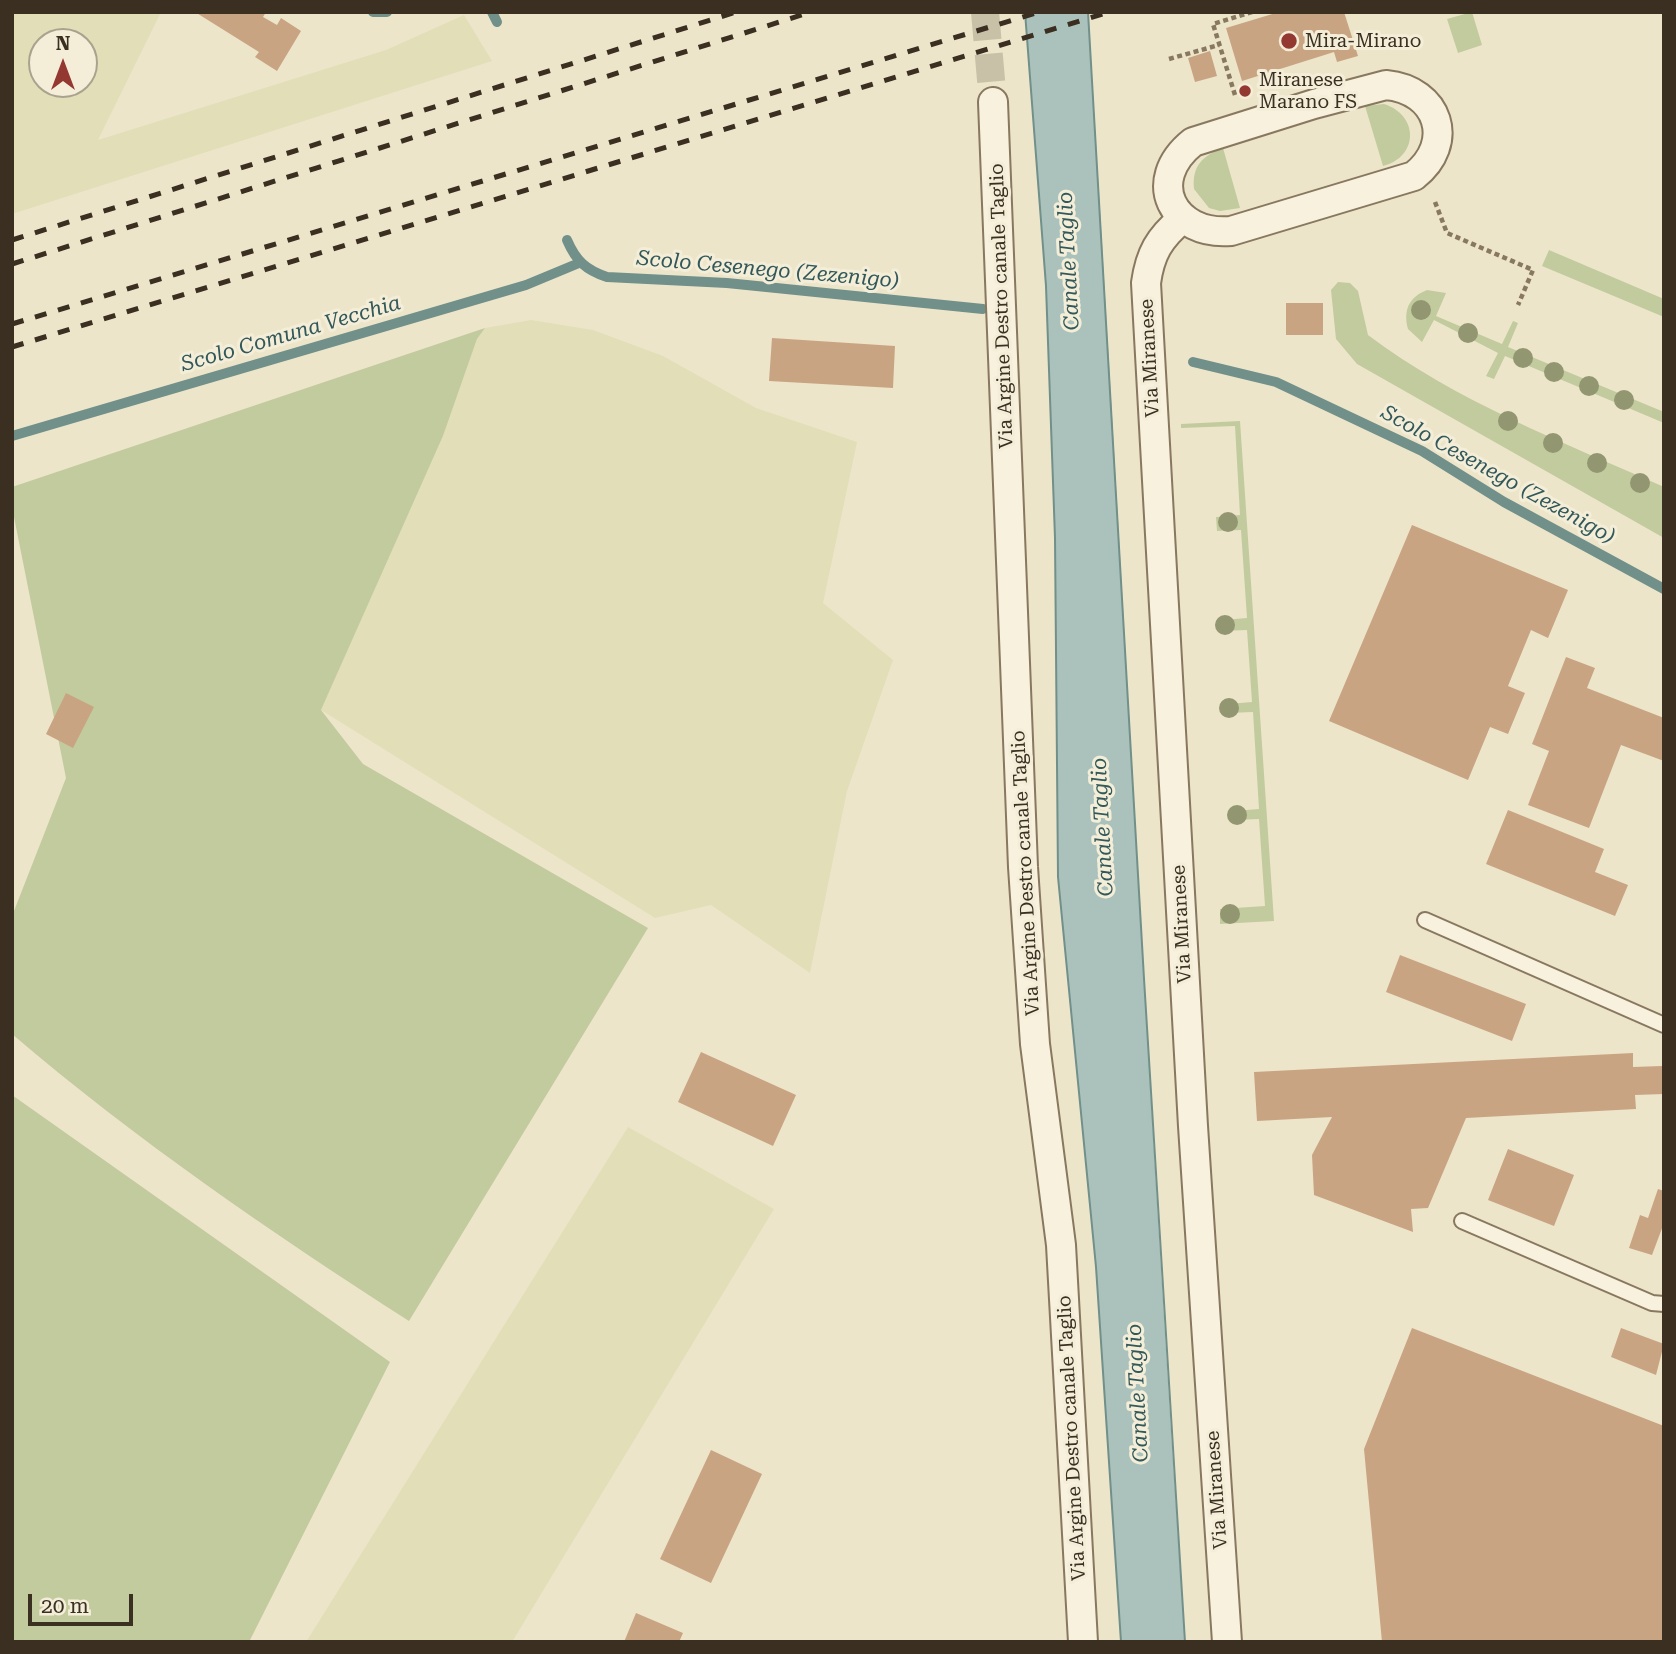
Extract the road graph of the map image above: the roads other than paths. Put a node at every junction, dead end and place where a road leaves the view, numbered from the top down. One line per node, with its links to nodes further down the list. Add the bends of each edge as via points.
1 (993, 102): 7 (street, Via Argine Destro canale Taglio, via 1023,867 1035,1044 1061,1245)
2 (1182, 219): 2 (street, via 1212,233 1231,231 1398,182 1414,176 1430,161 1438,141 1437,124 1418,94 1387,85 1208,135 1180,152 1171,166 1168,192); 8 (street, Via Miranese, via 1161,236 1150,258 1146,284)
3 (1424, 919): 4 (lane)
4 (1664, 1024)
5 (1462, 1220): 6 (lane)
6 (1664, 1304)
7 (1083, 1642)
8 (1227, 1642)

